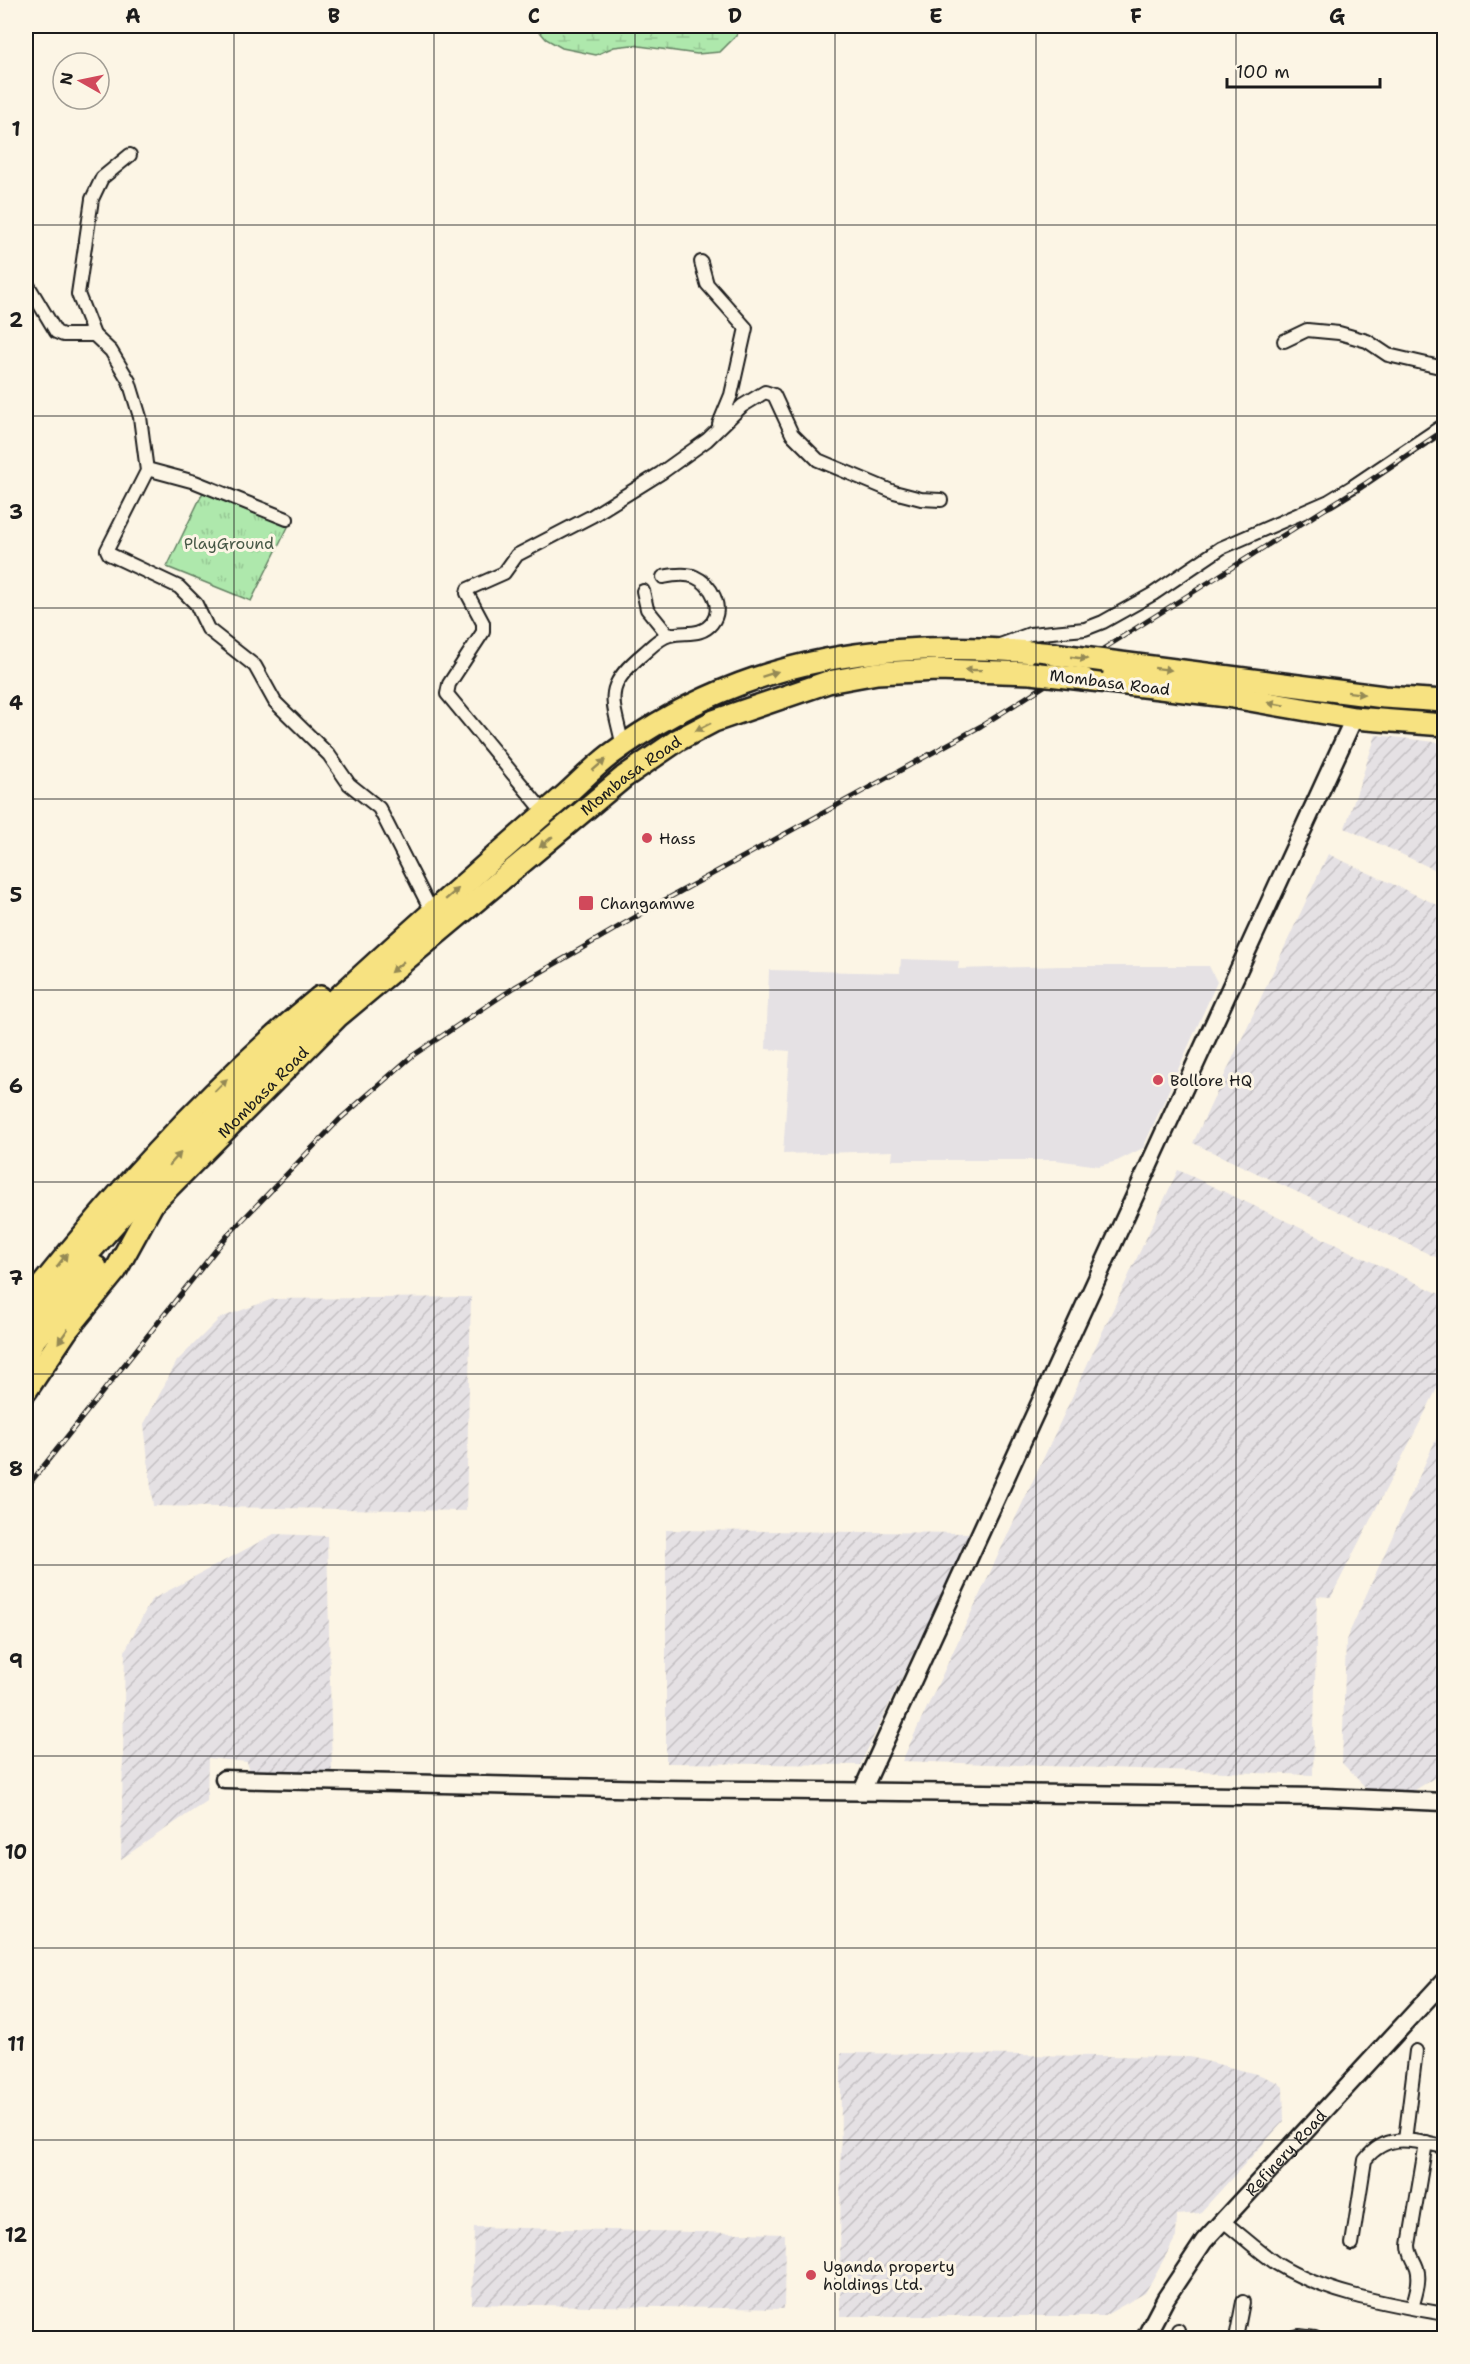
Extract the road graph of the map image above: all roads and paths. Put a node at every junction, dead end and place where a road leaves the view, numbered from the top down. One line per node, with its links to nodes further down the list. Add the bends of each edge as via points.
1 (130, 155): 4 (street, via 102,178 92,199 78,294)
2 (701, 262): 8 (street, via 707,284 746,328 731,395)
3 (28, 285): 4 (street, via 56,332)
4 (94, 335): 9 (street, via 117,358 129,381 140,417)
5 (1284, 341): 6 (street, via 1307,330 1339,333 1367,341 1388,355)
6 (1444, 368)
7 (1444, 425): 15 (street, via 1344,492 1221,548 1103,622 1085,629 1030,634)
8 (717, 431): 10 (street, via 742,406 770,392 792,434 818,460 894,492); 20 (street, via 661,473 592,516 517,555 504,573 466,591 483,623 483,632 449,684 447,694)
9 (147, 469): 11 (street, via 195,482); 21 (street, via 109,554 179,587 196,604 208,629 255,666 275,702 329,755 349,784 379,808)
10 (941, 500)
11 (287, 519)
12 (663, 577): 14 (street, via 689,575 701,580 716,602 717,612 713,622 699,633)
13 (643, 591): 14 (street, via 647,609)
14 (668, 635): 19 (street, via 617,679 614,701)
15 (993, 648): 16 (highway, Mombasa Road, one-way to 16, bridge, via 1384,697); 19 (highway, Mombasa Road, one-way to 15, via 663,720 739,684 794,667 860,653)
16 (1444, 701)
17 (1354, 718): 18 (highway, Mombasa Road); 23 (highway, Mombasa Road, one-way to 23, bridge, via 1227,696 1084,679 937,670 878,673 828,682 714,721 624,777 337,1017); 29 (street)
18 (1444, 725)
19 (623, 747): 20 (highway, Mombasa Road, one-way to 19)
20 (545, 813): 21 (highway, Mombasa Road, one-way to 20)
21 (432, 912): 22 (highway, Mombasa Road)
22 (405, 937): 24 (highway, one-way to 22, via 87,1228 218,1086 348,973); 25 (highway, Mombasa Road, one-way to 22, via 209,1121)
23 (154, 1201): 26 (highway, Mombasa Road, via 35,1339); 27 (highway, one-way to 27, via 116,1270 67,1329)
24 (26, 1306)
25 (26, 1329)
26 (26, 1356)
27 (26, 1391)
28 (224, 1779): 29 (street)
29 (862, 1791): 30 (street)
30 (1444, 1802)
31 (1444, 1981): 36 (street, Refinery Road)
32 (1416, 2051): 33 (street)
33 (1405, 2140): 34 (street); 37 (street, via 1382,2144 1365,2160)
34 (1426, 2143): 35 (street); 39 (street, via 1409,2245 1418,2270)
35 (1444, 2146)
36 (1223, 2221): 39 (street, via 1293,2272 1338,2290); 41 (street, Refinery Road, via 1185,2268)
37 (1352, 2244)
38 (1243, 2302): 42 (street)
39 (1412, 2308): 40 (street)
40 (1444, 2314)
41 (1145, 2338)
42 (1236, 2338)
43 (1292, 2338): 44 (street)
44 (1314, 2338)

